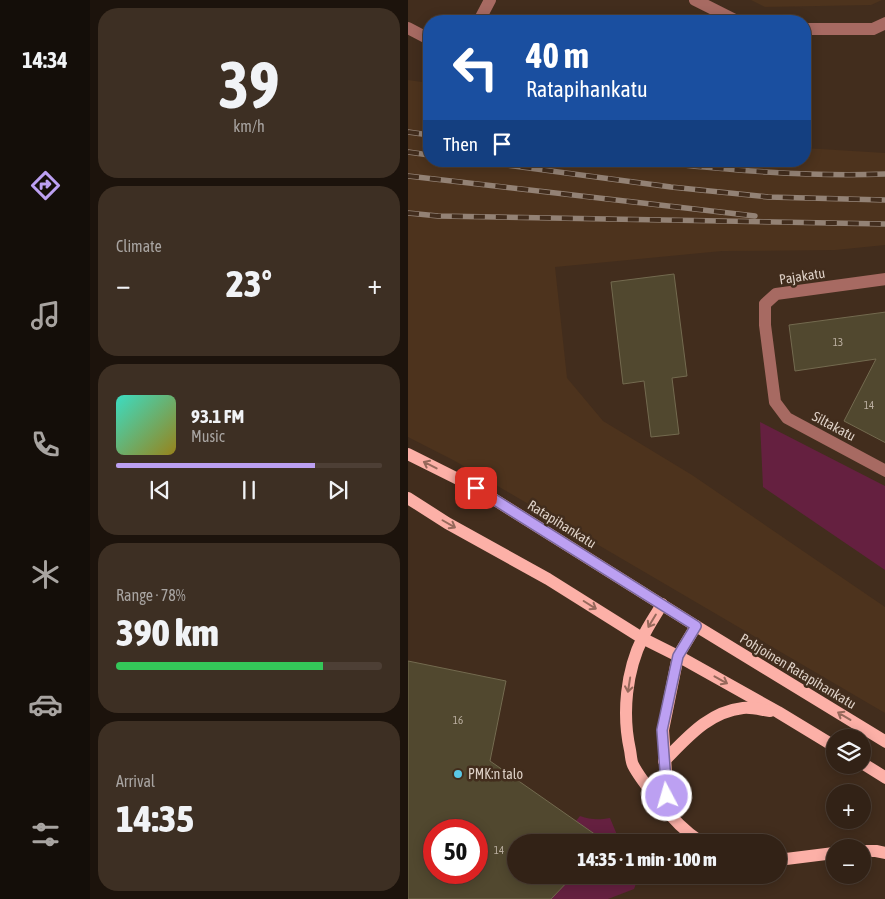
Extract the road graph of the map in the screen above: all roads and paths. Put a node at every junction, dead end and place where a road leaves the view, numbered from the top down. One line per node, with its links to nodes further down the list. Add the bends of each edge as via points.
1 (490, 0): 3 (street)
2 (695, 0): 4 (street)
3 (482, 15)
4 (726, 15)
5 (886, 23): 7 (street, via 874,29)
6 (408, 28): 8 (street)
7 (811, 29)
8 (423, 36)
9 (886, 279): 10 (street, Pajakatu, via 776,294 765,304 764,325)
10 (775, 402): 12 (street, Siltakatu, via 787,418)
11 (408, 454): 14 (main road, Ratapihankatu, one-way to 11, via 476,488)
12 (886, 470)
13 (408, 498): 16 (main road, one-way to 16)
14 (662, 604): 15 (main road, Ratapihankatu); 16 (main road, one-way to 16)
15 (696, 626): 17 (main road); 20 (main road, Pohjoinen Ratapihankatu, one-way to 15)
16 (642, 638): 17 (main road); 24 (main road, one-way to 24, via 631,671 626,726 632,764)
17 (678, 656): 18 (main road, one-way to 18); 21 (main road, via 662,730)
18 (778, 712): 19 (main road); 21 (main road, via 744,708 722,713 704,722)
19 (826, 741)
20 (886, 742)
21 (664, 761): 24 (main road)
22 (871, 769): 23 (main road)
23 (886, 778)
24 (669, 814): 25 (main road)
25 (689, 834)
26 (871, 851): 27 (main road)
27 (886, 853)
28 (826, 854): 29 (main road)
29 (787, 859)

